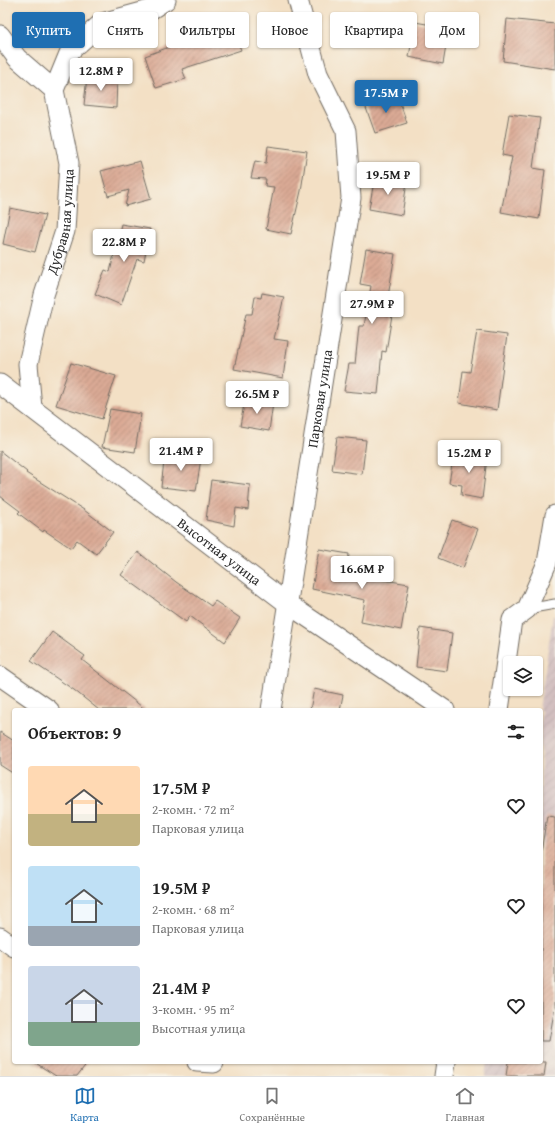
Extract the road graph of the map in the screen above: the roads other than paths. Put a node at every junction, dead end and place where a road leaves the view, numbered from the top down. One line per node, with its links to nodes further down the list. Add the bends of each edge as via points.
1 (166, 0): 4 (street, via 150,10 102,23 70,51)
2 (298, 0): 8 (street, Парковая улица, via 318,74 346,131 351,198)
3 (0, 35): 4 (street, via 17,58)
4 (54, 90): 6 (street, Дубравная улица, via 69,163 65,231 44,295 28,364)
5 (0, 384): 6 (street, Высотная улица)
6 (32, 408): 8 (street, Высотная улица)
7 (555, 515): 10 (street, via 547,563)
8 (288, 604): 13 (street, Парковая улица); 14 (street, Высотная улица)
9 (555, 604): 10 (lane)
10 (527, 609): 15 (street, via 512,620)
11 (0, 676): 12 (street)
12 (45, 708)
13 (271, 708)
14 (442, 708)
15 (499, 708)
16 (0, 937): 17 (street)
17 (12, 946)
18 (446, 1064): 19 (street)
19 (444, 1076)

